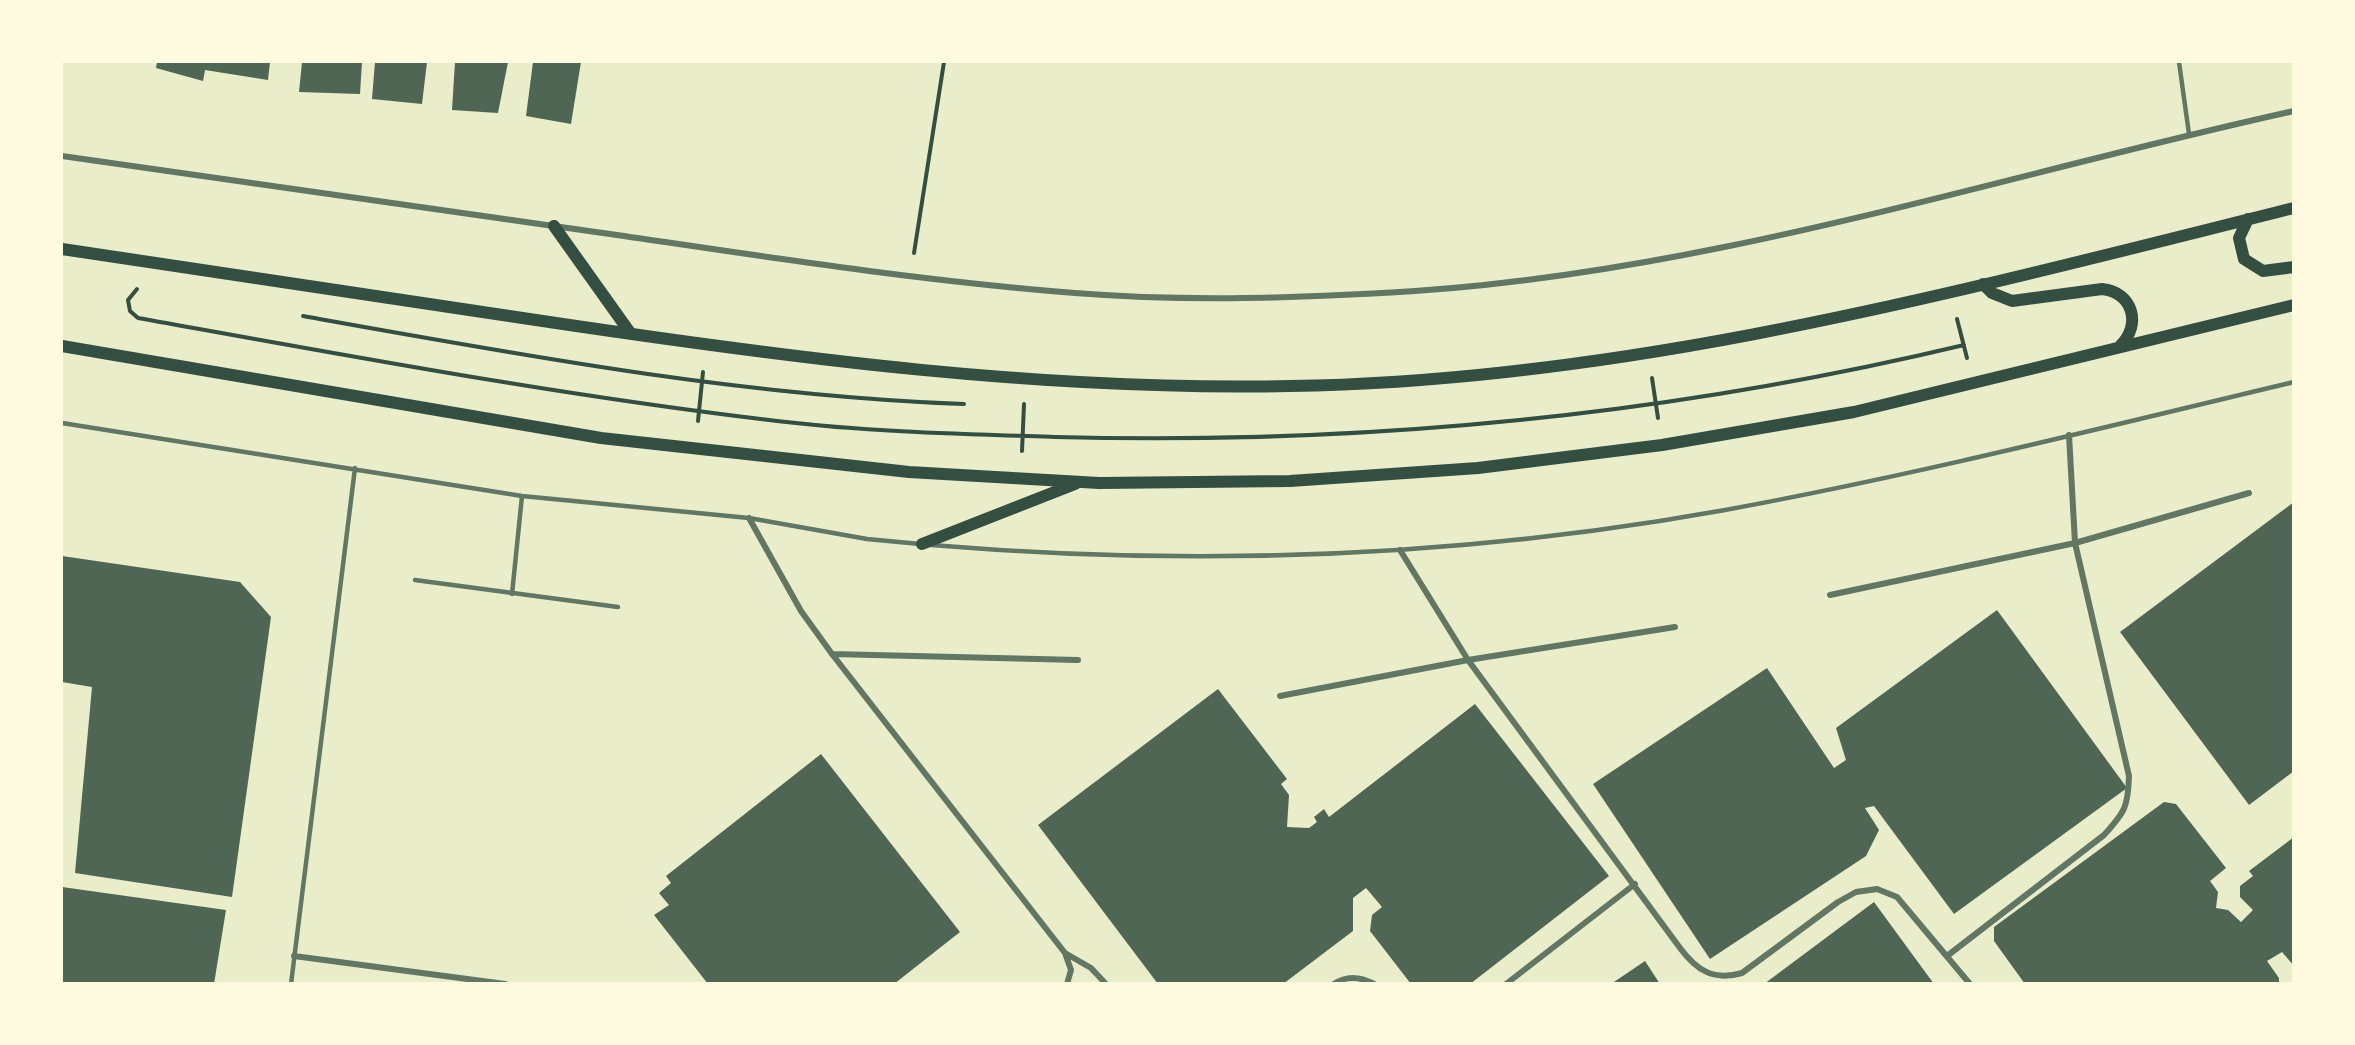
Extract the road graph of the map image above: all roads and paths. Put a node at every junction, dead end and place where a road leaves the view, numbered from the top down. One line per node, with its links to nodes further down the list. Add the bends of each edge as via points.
1 (945, 62): 11 (path)
2 (2179, 62): 4 (lane)
3 (2294, 111): 4 (street)
4 (2189, 134): 11 (street, via 1756,242 1589,272 1420,291 1250,298 1080,293)
5 (62, 156): 8 (street)
6 (2294, 208): 7 (main road)
7 (2248, 219): 10 (main road, via 2239,238 2244,259 2263,271); 12 (main road)
8 (554, 226): 11 (street); 15 (main road)
9 (62, 249): 15 (main road)
10 (2294, 267)
11 (910, 277)
12 (1983, 284): 13 (main road); 18 (main road, via 1992,293 2012,301 2113,290 2130,304 2133,316 2133,327)
13 (1949, 292): 19 (main road); 21 (path)
14 (2294, 305): 18 (main road)
15 (631, 334): 17 (main road)
16 (62, 346): 26 (main road, via 601,438)
17 (706, 346): 20 (main road); 26 (path)
18 (2119, 346): 21 (main road)
19 (1649, 354): 20 (main road, via 1475,375 1293,386 1109,385); 25 (path)
20 (1025, 379): 28 (path)
21 (1973, 382): 25 (main road, via 1854,411)
22 (2294, 382): 24 (lane)
23 (62, 423): 27 (lane)
24 (2069, 435): 33 (street); 35 (lane, via 1724,510 1556,534)
25 (1662, 445): 29 (main road, via 1478,468 1290,481)
26 (694, 448): 28 (main road, via 909,472)
27 (355, 468): 31 (lane); 47 (lane)
28 (1021, 478): 29 (main road)
29 (1080, 482): 34 (main road)
30 (2249, 493): 33 (street)
31 (522, 496): 32 (lane); 37 (lane)
32 (749, 518): 34 (lane); 41 (street, via 801,610)
33 (2075, 543): 38 (street); 48 (street, via 2129,776 2128,802 2104,835)
34 (922, 544): 35 (lane, via 1042,554 1214,556)
35 (1400, 550): 43 (street)
36 (415, 580): 37 (lane)
37 (512, 594): 39 (lane)
38 (1830, 595)
39 (618, 608)
40 (1675, 627): 43 (street)
41 (832, 654): 42 (street); 46 (street)
42 (1078, 660)
43 (1468, 660): 44 (street); 45 (street)
44 (1280, 696)
45 (1635, 884): 48 (street, via 1689,960 1713,976 1742,973 1838,902 1856,892 1877,889 1897,897); 55 (street)
46 (1065, 953): 51 (street, via 1071,970); 52 (street, via 1091,968)
47 (294, 956): 49 (lane); 50 (street)
48 (1947, 956): 56 (street)
49 (291, 984)
50 (505, 984)
51 (1067, 984)
52 (1106, 984)
53 (1334, 984): 54 (street, via 1357,977)
54 (1374, 984)
55 (1506, 984)
56 (1970, 984)

